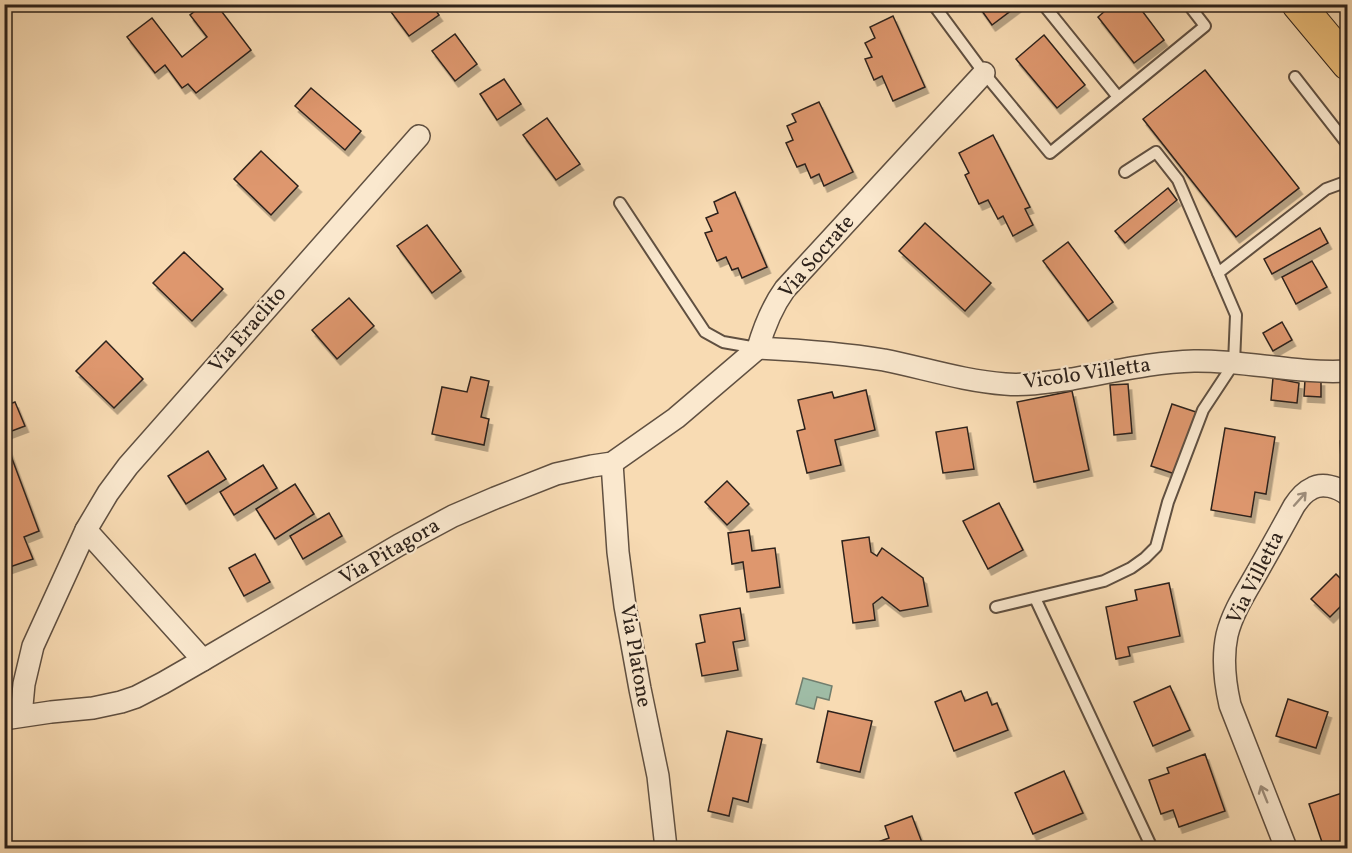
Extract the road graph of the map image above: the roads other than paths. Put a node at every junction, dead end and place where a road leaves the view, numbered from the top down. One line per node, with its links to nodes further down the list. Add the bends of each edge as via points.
1 (933, 4): 6 (lane)
2 (1043, 4): 8 (lane)
3 (1188, 4): 8 (lane, via 1205,26)
4 (1298, 4): 5 (main road)
5 (1347, 64)
6 (984, 73): 8 (lane, via 1050,153); 15 (street, Via Socrate, via 785,289 770,313)
7 (1295, 77): 10 (lane)
8 (1118, 97)
9 (419, 136): 20 (street, Via Eraclito, via 117,479)
10 (1347, 146)
11 (1125, 172): 14 (lane, via 1156,152 1178,180)
12 (1347, 182): 14 (lane, via 1326,189)
13 (620, 204): 15 (lane, via 705,332 723,342)
14 (1218, 273): 16 (lane, via 1236,315)
15 (758, 348): 16 (street, Vicolo Villetta, via 842,354 1017,385 1180,362); 18 (street, Via Pitagora, via 676,418)
16 (1234, 363): 17 (street, Vicolo Villetta); 21 (lane, via 1203,410 1168,502 1156,547 1131,568 1104,581)
17 (1347, 371)
18 (612, 463): 23 (street, Via Pitagora, via 556,474 453,516); 25 (street, Via Platone, via 625,606 658,776)
19 (1347, 495): 27 (street, Via Villetta, one-way to 19, via 1230,705 1225,662 1227,636 1240,601 1301,497 1318,486 1331,486)
20 (86, 530): 23 (street); 24 (street, Via Eraclito, via 33,646)
21 (1035, 598): 22 (lane); 26 (lane)
22 (996, 607)
23 (203, 660): 24 (street, Via Pitagora, via 121,702)
24 (13, 718)
25 (666, 849)
26 (1152, 849)
27 (1286, 849)

